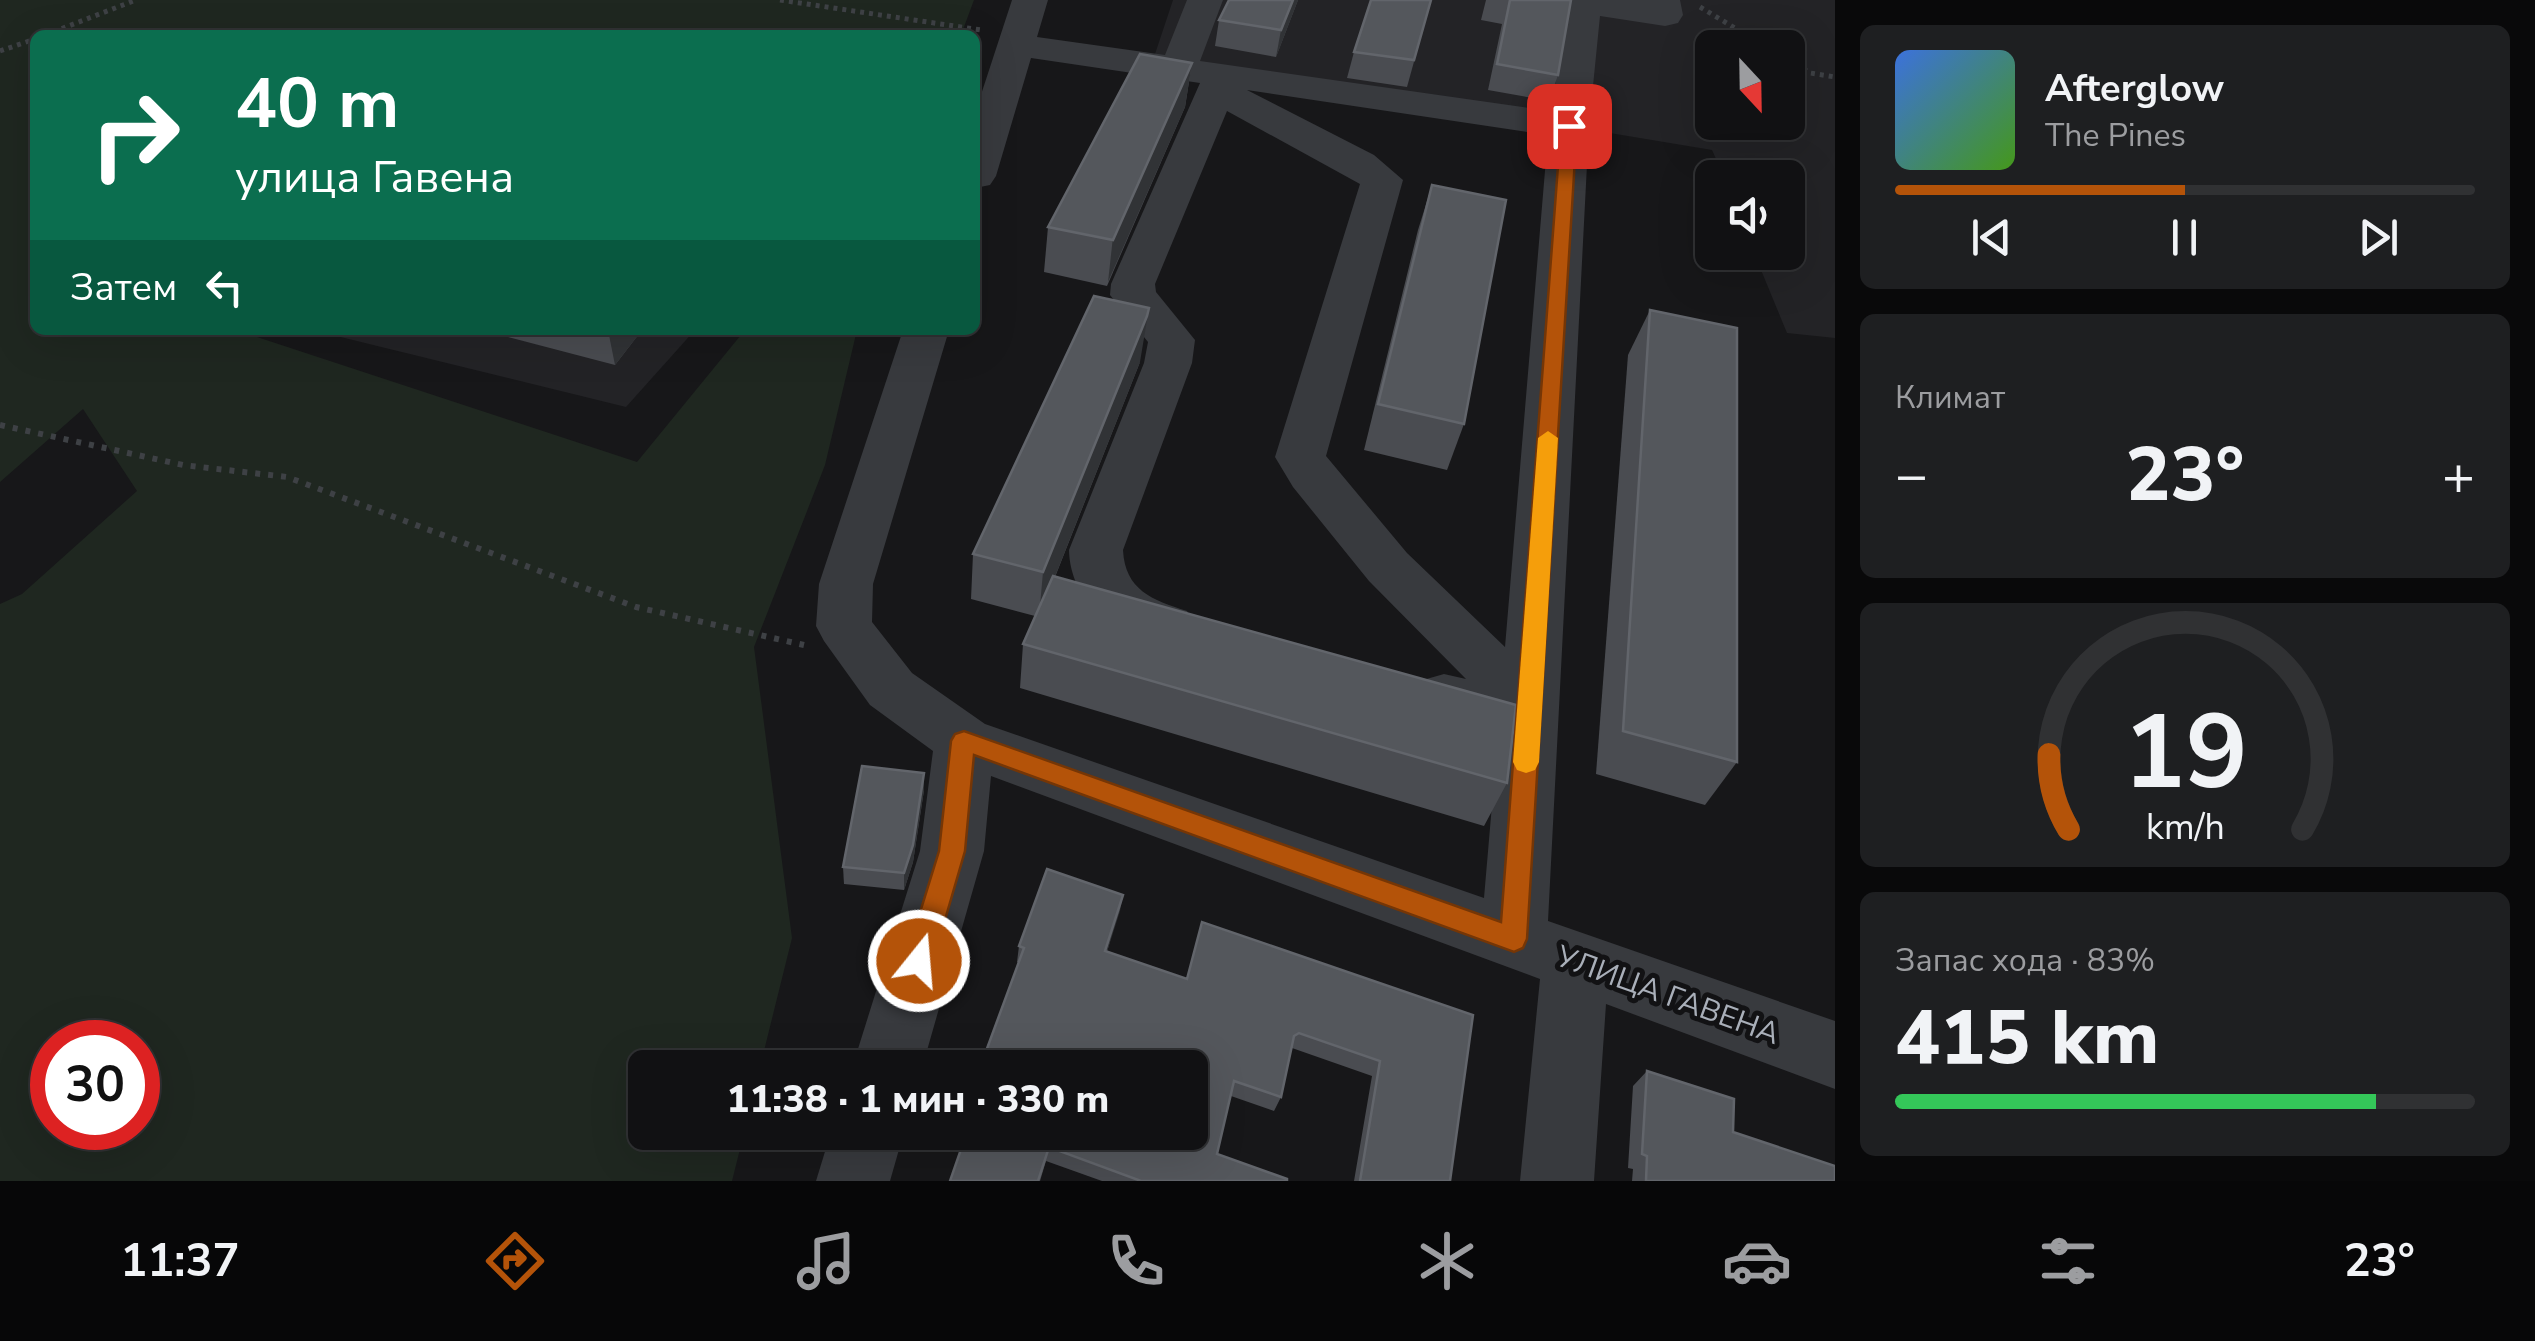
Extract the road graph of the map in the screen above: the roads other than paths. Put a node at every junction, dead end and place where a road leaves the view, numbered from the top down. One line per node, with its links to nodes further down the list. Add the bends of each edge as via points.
1 (1205, 0): 4 (street)
2 (1662, 0): 5 (street, via 1665,15 1584,3)
3 (1022, 27): 4 (street); 6 (street)
4 (1206, 78): 5 (street); 8 (street, via 1133,284 1133,295 1172,340 1170,352 1095,566 1111,598 1143,620); 10 (street, via 1382,180 1300,456 1388,566)
5 (1569, 126): 10 (street)
6 (980, 160)
7 (924, 335): 11 (street, УЛИЦА ГАВЕНА, via 846,584 844,626 880,674)
8 (1220, 640)
9 (1394, 684): 10 (street)
10 (1530, 702): 12 (street)
11 (964, 741): 12 (street, УЛИЦА ГАВЕНА); 13 (street, via 952,851)
12 (1544, 950): 14 (street, УЛИЦА ГАВЕНА); 17 (street)
13 (892, 1050)
14 (1835, 1055)
15 (862, 1150): 16 (street)
16 (853, 1181)
17 (1557, 1181)

